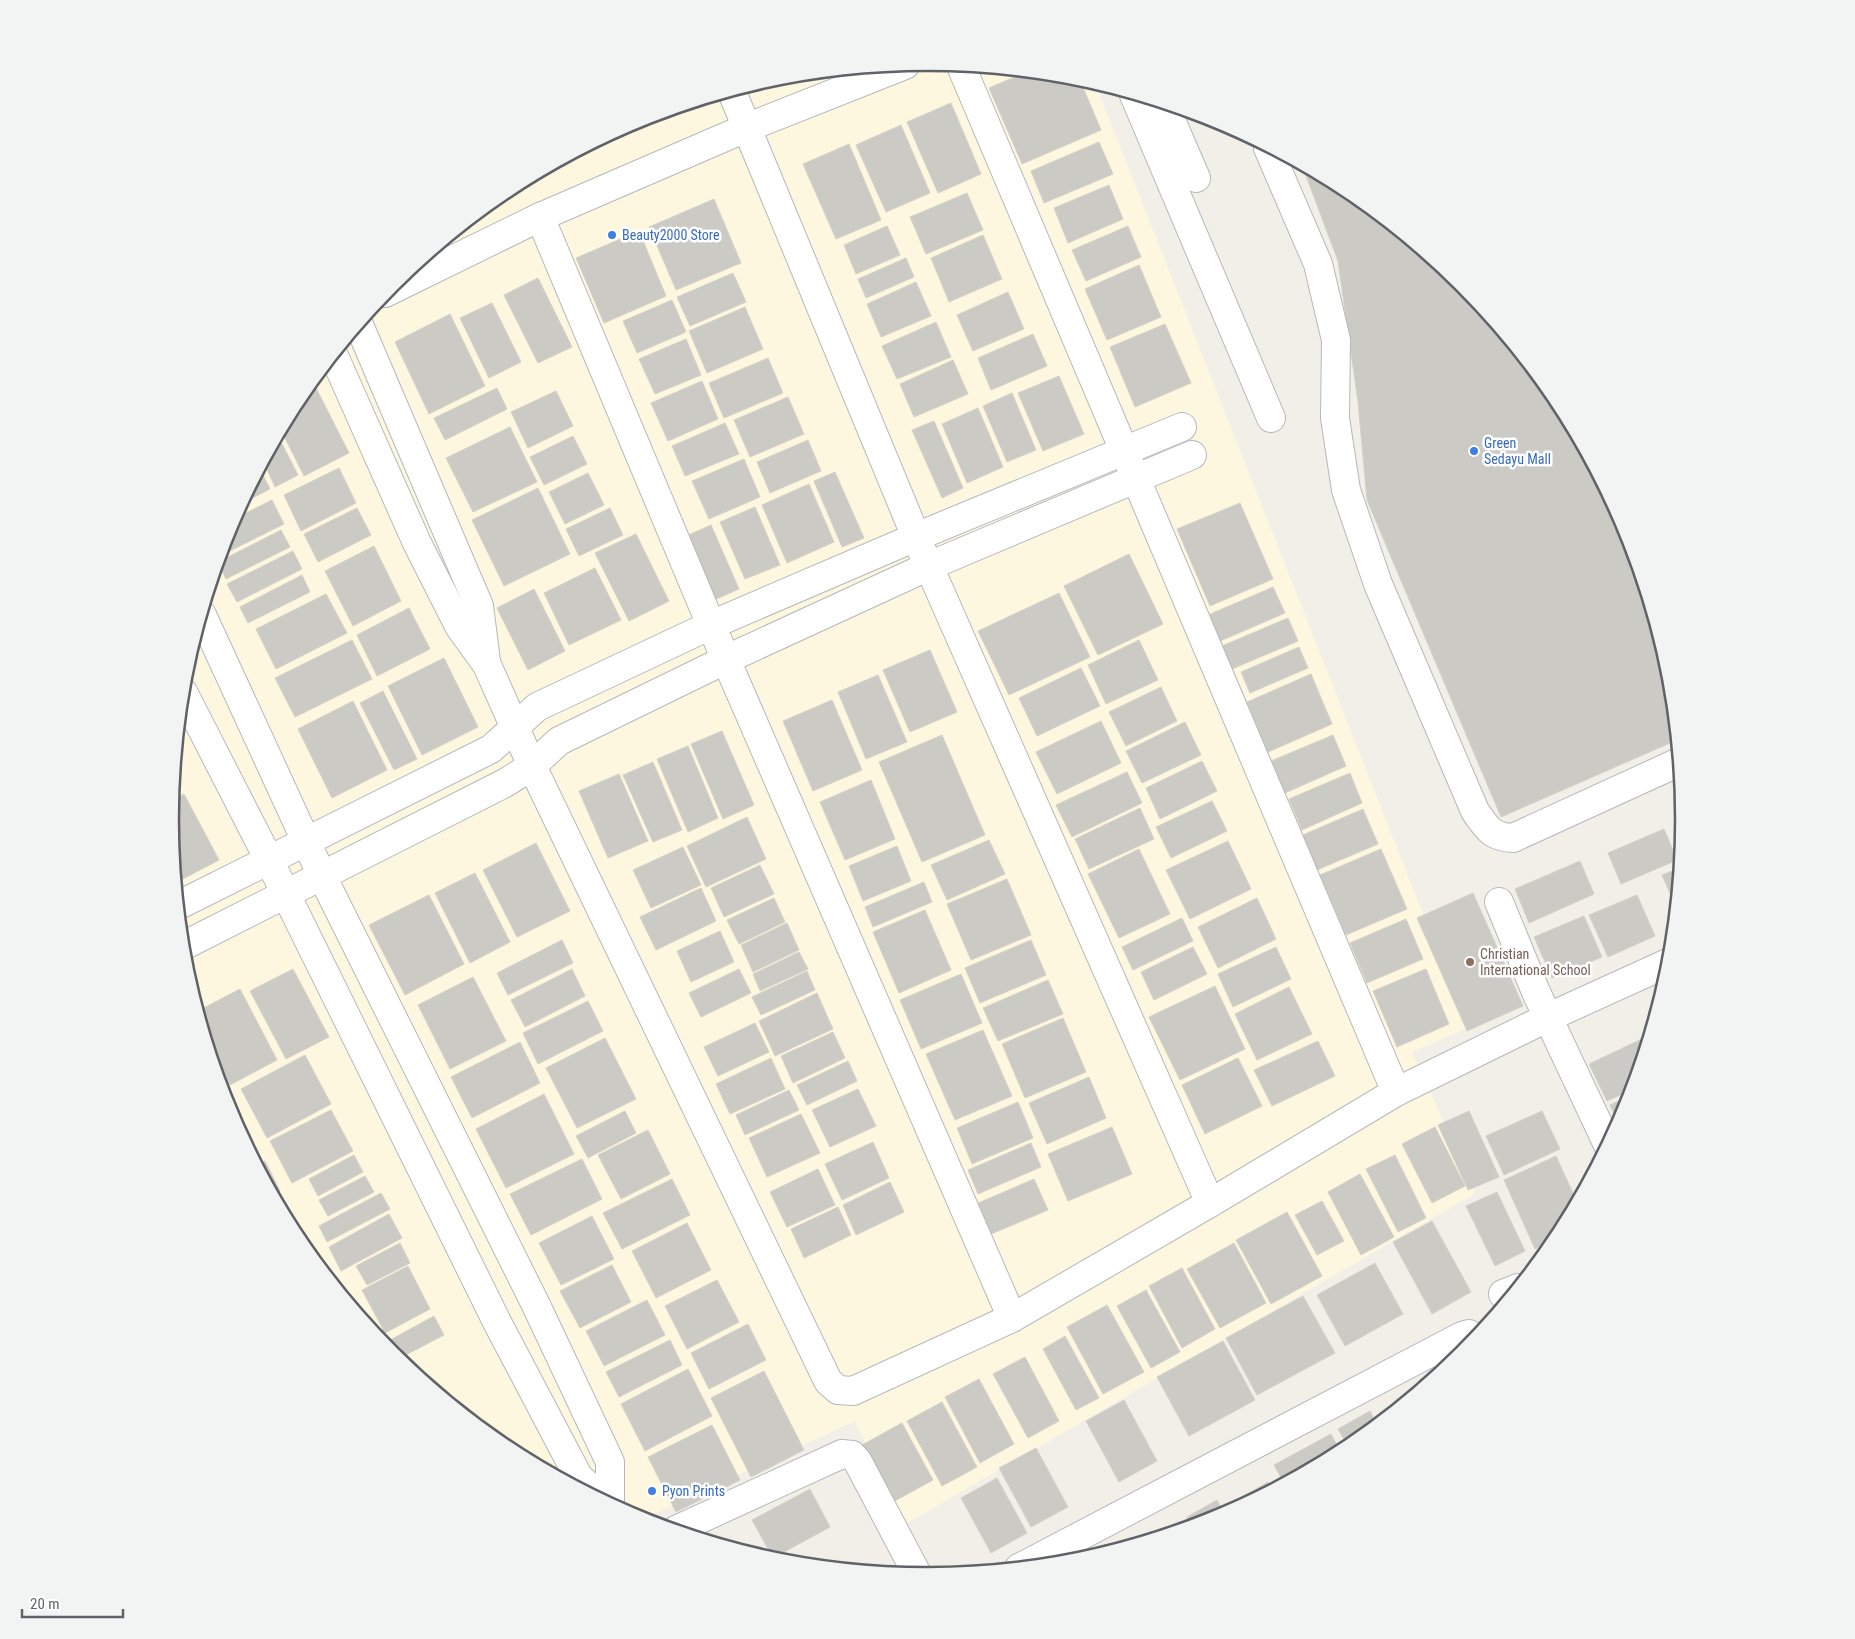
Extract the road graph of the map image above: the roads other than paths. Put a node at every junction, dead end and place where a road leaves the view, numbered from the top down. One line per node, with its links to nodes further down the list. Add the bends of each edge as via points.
1 (964, 72): 15 (street)
2 (886, 73): 6 (street)
3 (734, 97): 6 (street)
4 (1137, 102): 13 (street)
5 (1167, 111): 8 (street)
6 (746, 128): 9 (street); 18 (street)
7 (1271, 155): 26 (street, via 1318,264 1336,340 1335,418 1346,490 1378,584 1475,811 1500,837 1513,838)
8 (1196, 178)
9 (540, 217): 10 (street); 21 (street)
10 (404, 285)
11 (361, 330): 23 (street, via 479,606)
12 (336, 361): 23 (street, via 417,543 459,626)
13 (1271, 418)
14 (1182, 427): 15 (street)
15 (1124, 450): 17 (street); 18 (street)
16 (1192, 455): 17 (street)
17 (1136, 479): 19 (street); 37 (street)
18 (916, 536): 19 (street); 21 (street)
19 (929, 566): 22 (street); 39 (street)
20 (206, 623): 28 (street)
21 (712, 625): 22 (street); 25 (street, via 537,707)
22 (727, 659): 27 (street, via 559,741); 41 (street)
23 (486, 665): 25 (street)
24 (189, 704): 29 (street)
25 (515, 728): 27 (street); 28 (street, via 491,749)
26 (1673, 765)
27 (532, 766): 30 (street); 41 (street, via 828,1380 838,1390 853,1391)
28 (306, 842): 29 (street); 30 (street)
29 (270, 860): 31 (street); 32 (street)
30 (322, 876): 31 (street); 40 (street)
31 (286, 894): 34 (street); 42 (street)
32 (184, 902)
33 (1499, 902): 36 (street)
34 (190, 942)
35 (1661, 966): 36 (street)
36 (1548, 1017): 37 (street); 38 (street)
37 (1396, 1092): 39 (street)
38 (1605, 1138)
39 (1210, 1203): 41 (street)
40 (536, 1305): 42 (street); 45 (street, via 610,1462)
41 (1012, 1318)
42 (497, 1322): 44 (street, via 578,1476)
43 (1470, 1335): 47 (street, via 1462,1336)
44 (590, 1487)
45 (610, 1497)
46 (683, 1527): 48 (street, via 842,1454 852,1455)
47 (1036, 1559)
48 (913, 1567)

